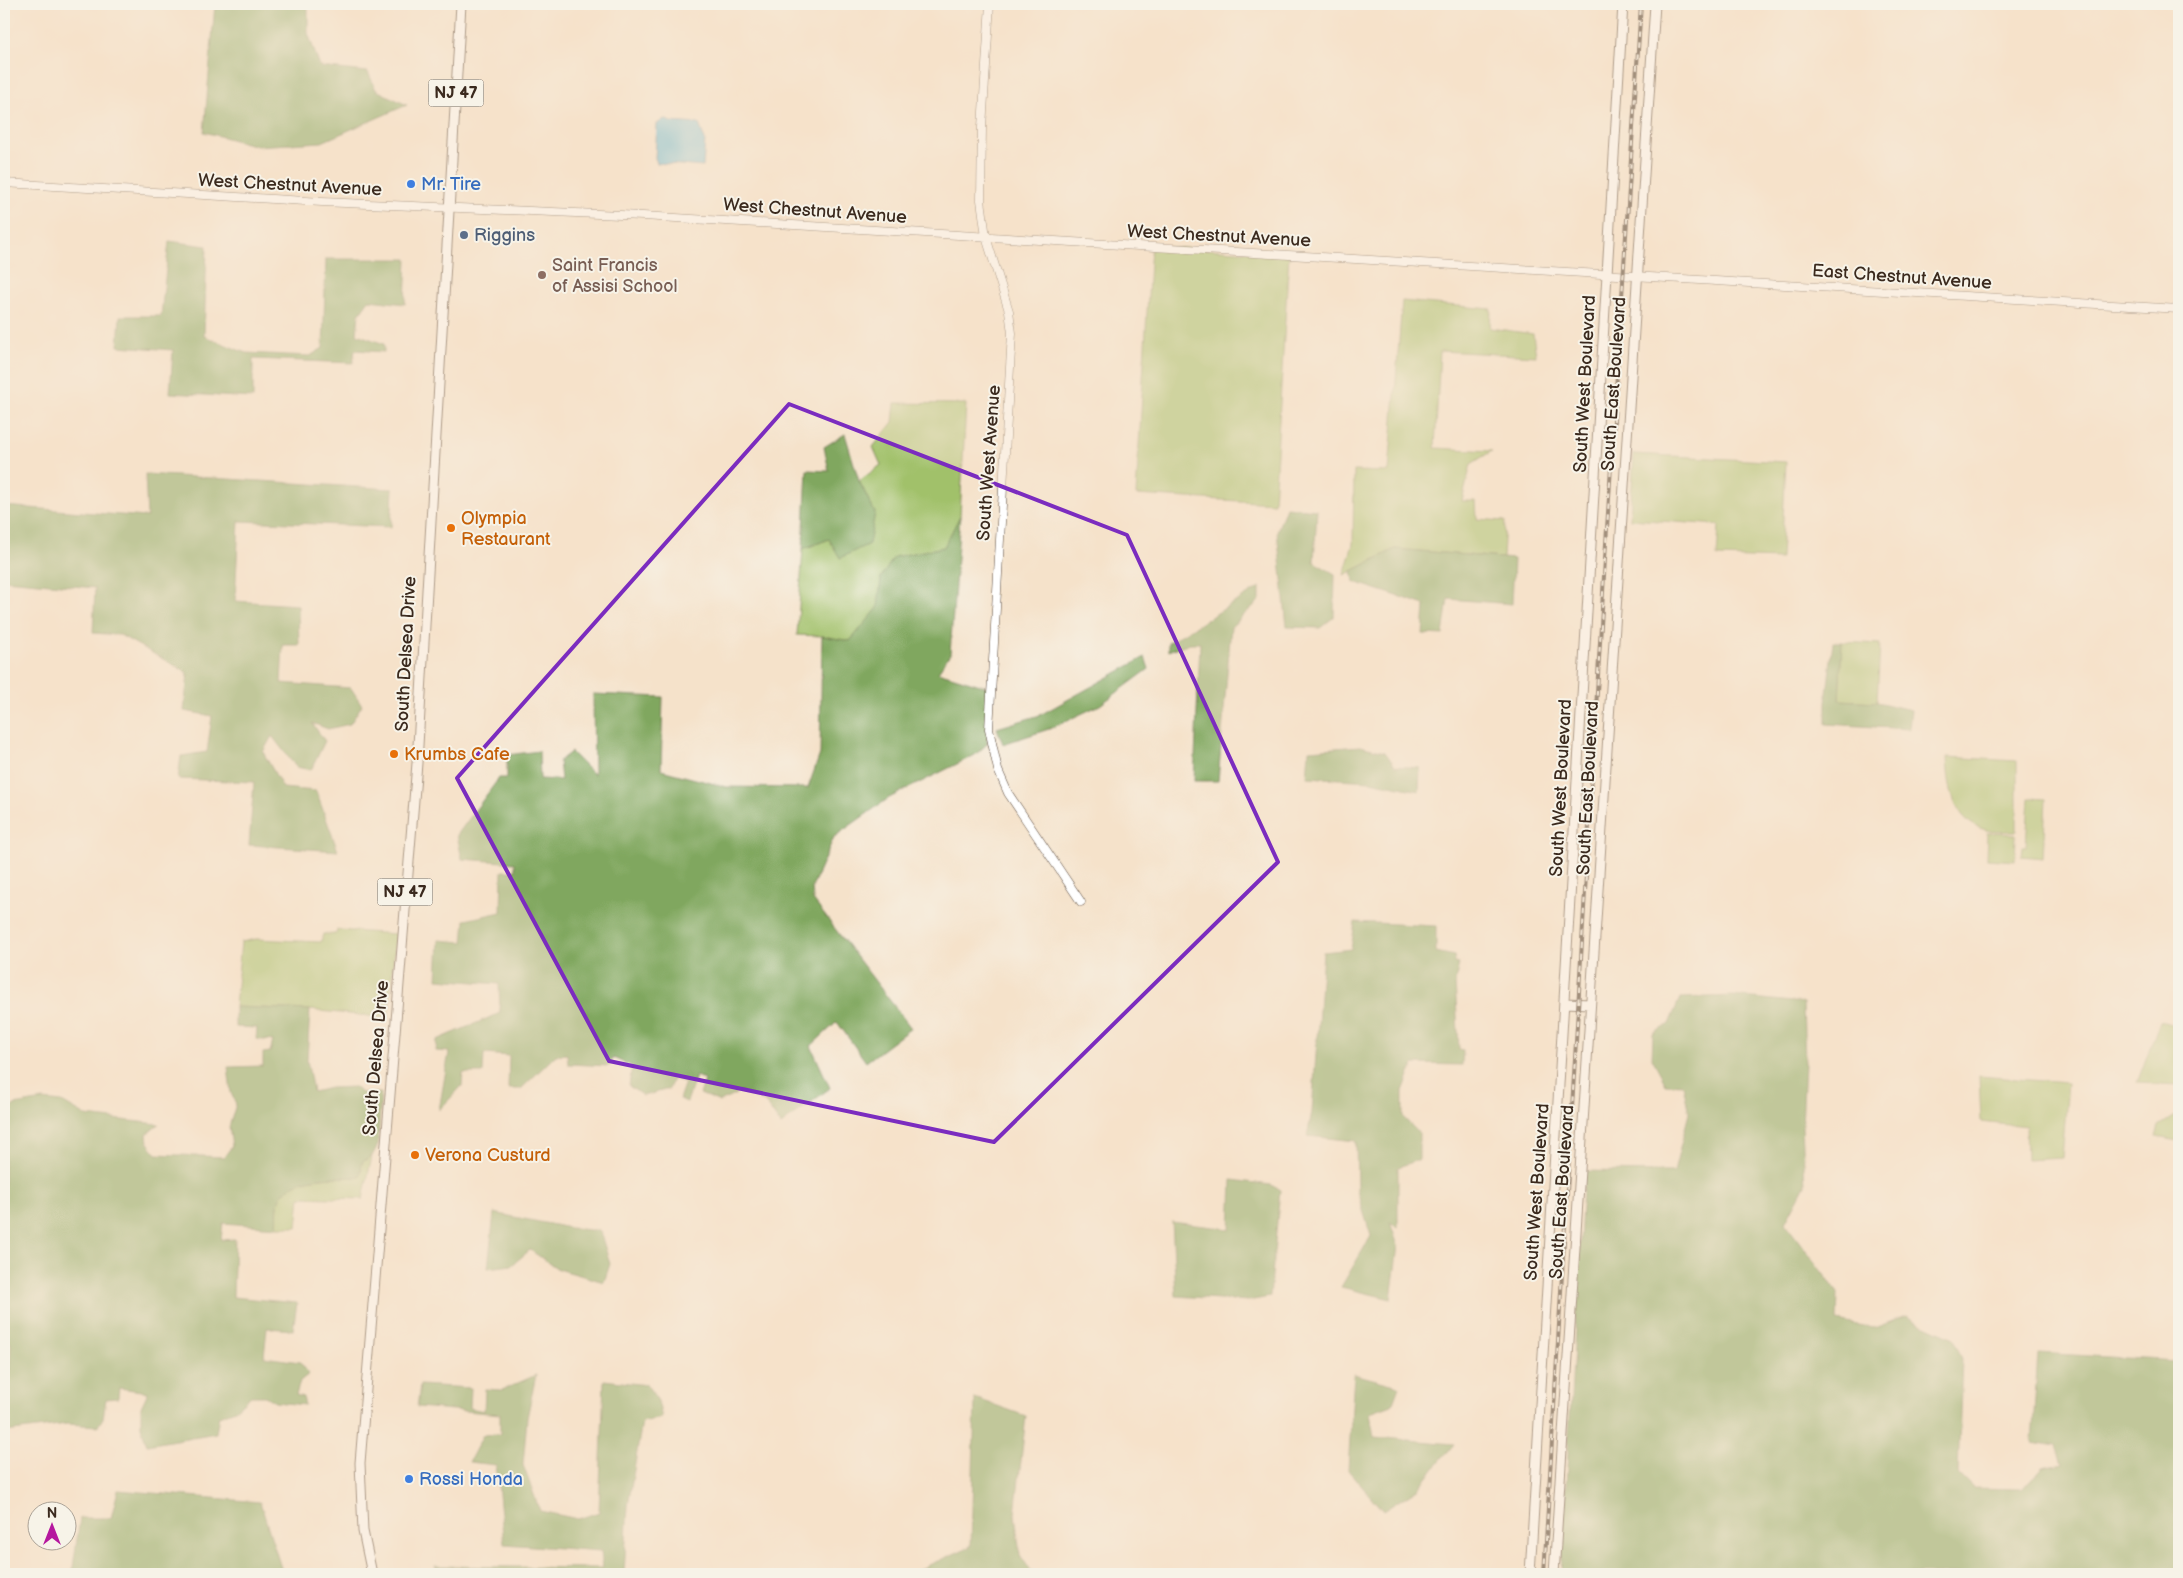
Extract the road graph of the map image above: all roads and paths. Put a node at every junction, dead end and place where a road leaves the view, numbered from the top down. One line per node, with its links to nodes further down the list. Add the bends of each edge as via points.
1 (461, 4): 6 (main road, South Delsea Drive / NJ 47)
2 (990, 4): 7 (street, South West Avenue, via 980,177)
3 (1623, 4): 8 (main road, South West Boulevard)
4 (1655, 4): 10 (main road, South East Boulevard)
5 (4, 182): 6 (street, West Chestnut Avenue)
6 (449, 208): 7 (street, West Chestnut Avenue, via 540,210); 15 (main road, South Delsea Drive / NJ 47, via 417,762 360,1463 363,1531)
7 (986, 237): 8 (street, West Chestnut Avenue); 12 (street, South West Avenue, via 1009,311 1012,333 989,730 998,770 1008,793)
8 (1607, 274): 9 (street, West Chestnut Avenue); 13 (main road, South West Boulevard)
9 (1623, 275): 10 (street, East Chestnut Avenue)
10 (1638, 276): 11 (street, East Chestnut Avenue); 14 (main road, South East Boulevard)
11 (2179, 309)
12 (1082, 902)
13 (1565, 1003): 14 (main road); 16 (main road, South West Boulevard)
14 (1590, 1004): 17 (main road, South East Boulevard)
15 (372, 1574)
16 (1530, 1574)
17 (1554, 1574)

